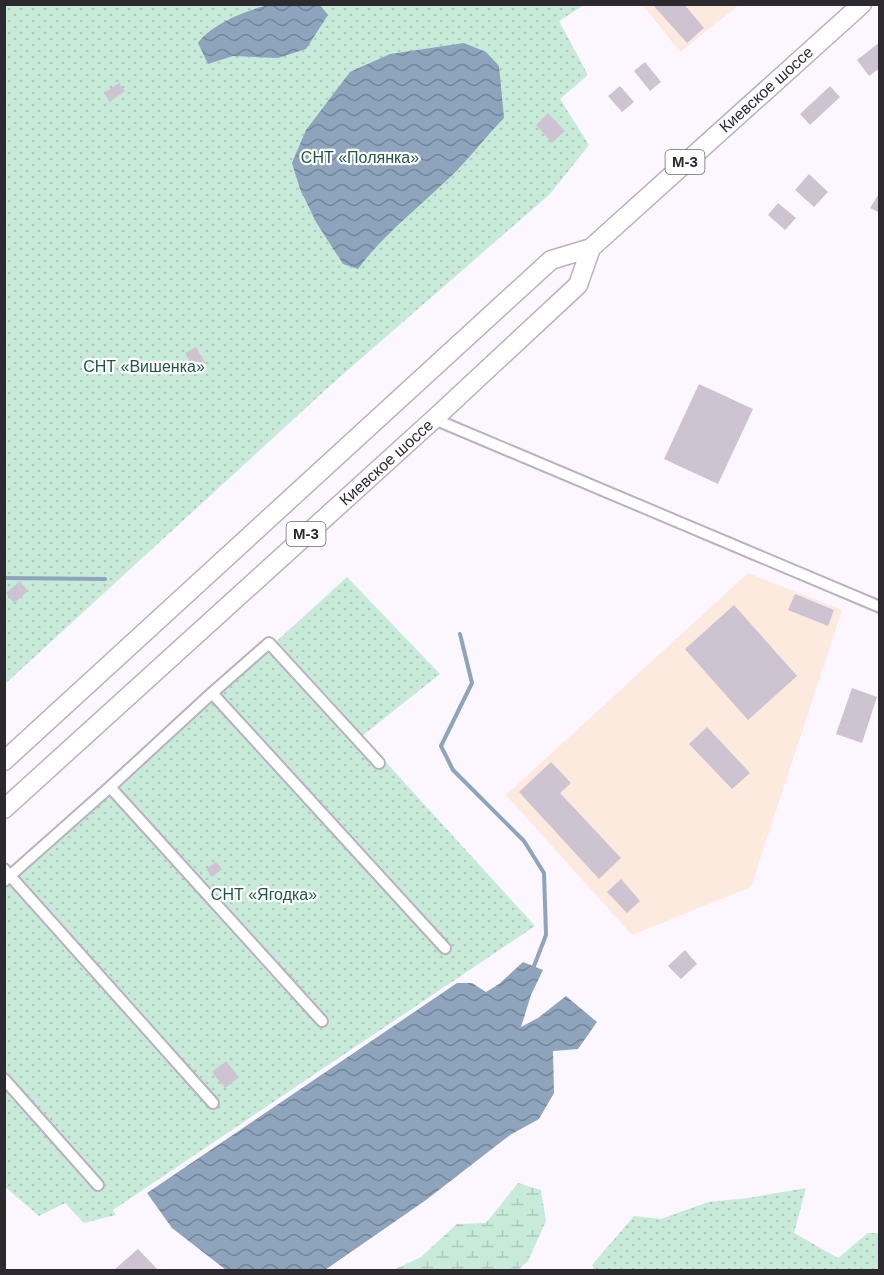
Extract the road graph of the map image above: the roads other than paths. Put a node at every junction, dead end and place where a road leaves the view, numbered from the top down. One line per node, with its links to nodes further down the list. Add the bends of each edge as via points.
1 (861, 4): 2 (highway, Киевское шоссе / М-3)
2 (591, 248): 3 (highway, Киевское шоссе / М-3, via 578,285); 6 (highway, Киевское шоссе / М-3, via 551,260)
3 (434, 419): 4 (street); 9 (highway, Киевское шоссе / М-3)
4 (879, 607)
5 (212, 693): 7 (street, via 269,643); 8 (street); 11 (street)
6 (4, 761)
7 (379, 763)
8 (110, 787): 10 (street); 12 (street)
9 (4, 809)
10 (7, 875): 14 (street)
11 (445, 948)
12 (322, 1021)
13 (4, 1079): 15 (street)
14 (213, 1102)
15 (98, 1185)

